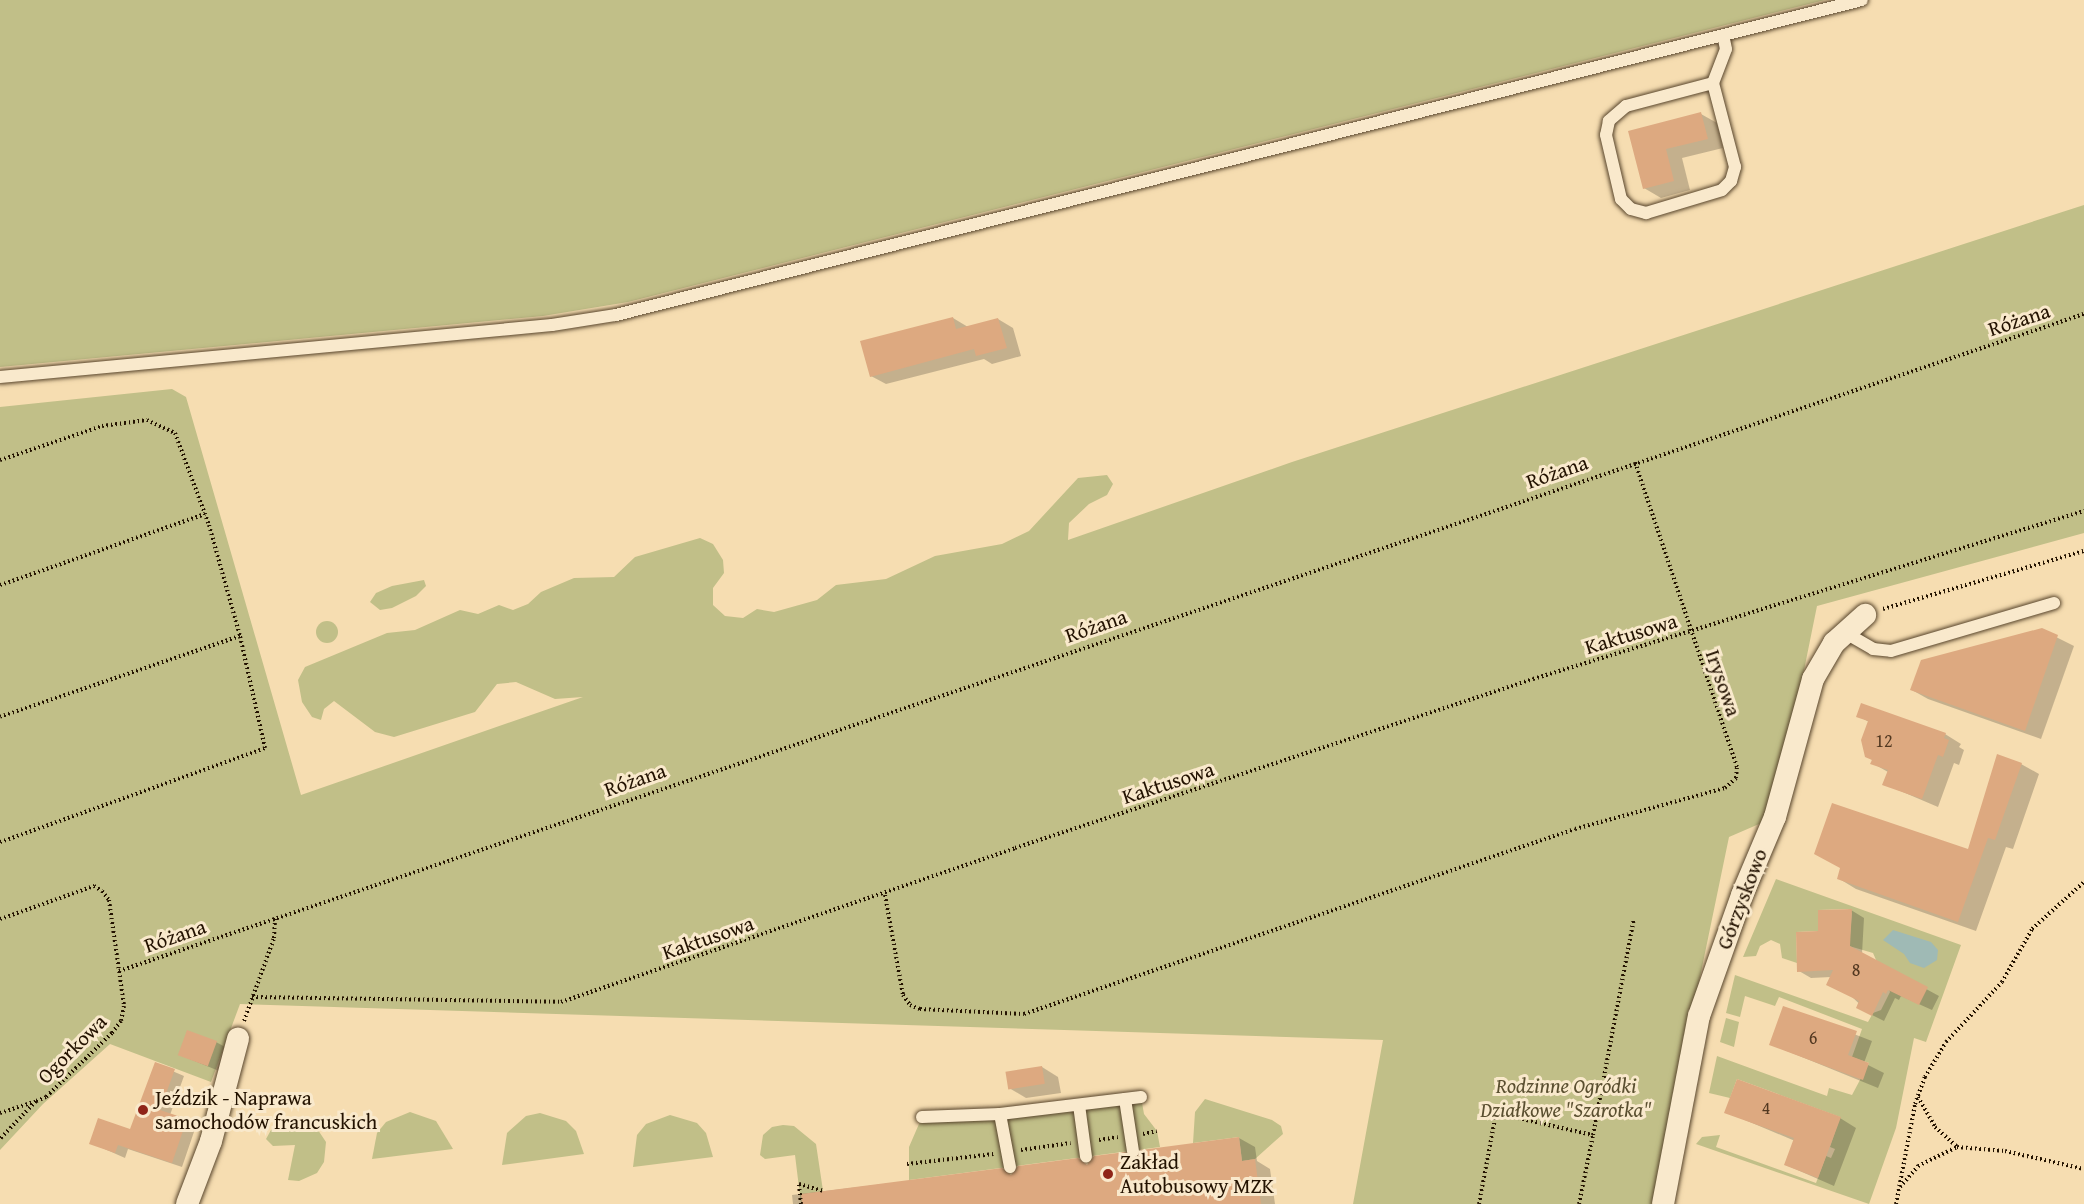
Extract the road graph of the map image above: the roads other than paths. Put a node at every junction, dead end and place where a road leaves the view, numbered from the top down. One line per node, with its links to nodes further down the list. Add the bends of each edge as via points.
1 (1862, 0): 2 (lane)
2 (1723, 35): 3 (lane, via 1726,49); 4 (lane, via 616,315 552,325)
3 (1713, 83): 3 (lane, via 1735,167 1731,181 1722,190 1646,213 1631,209 1621,199 1606,135 1609,121 1626,106)
4 (0, 377)
5 (2054, 603): 7 (lane, via 1891,651 1873,649)
6 (1865, 615): 7 (street, Górzyskowo)
7 (1844, 632): 18 (street, Górzyskowo, via 1813,679 1775,817 1699,1016)
8 (238, 1039): 17 (street, via 211,1141)
9 (1141, 1097): 10 (lane)
10 (1125, 1099): 11 (lane); 14 (lane)
11 (1079, 1105): 12 (lane); 15 (lane)
12 (1000, 1114): 13 (lane); 16 (lane)
13 (922, 1117)
14 (1133, 1150)
15 (1086, 1157)
16 (1010, 1167)
17 (187, 1204)
18 (1663, 1204)

